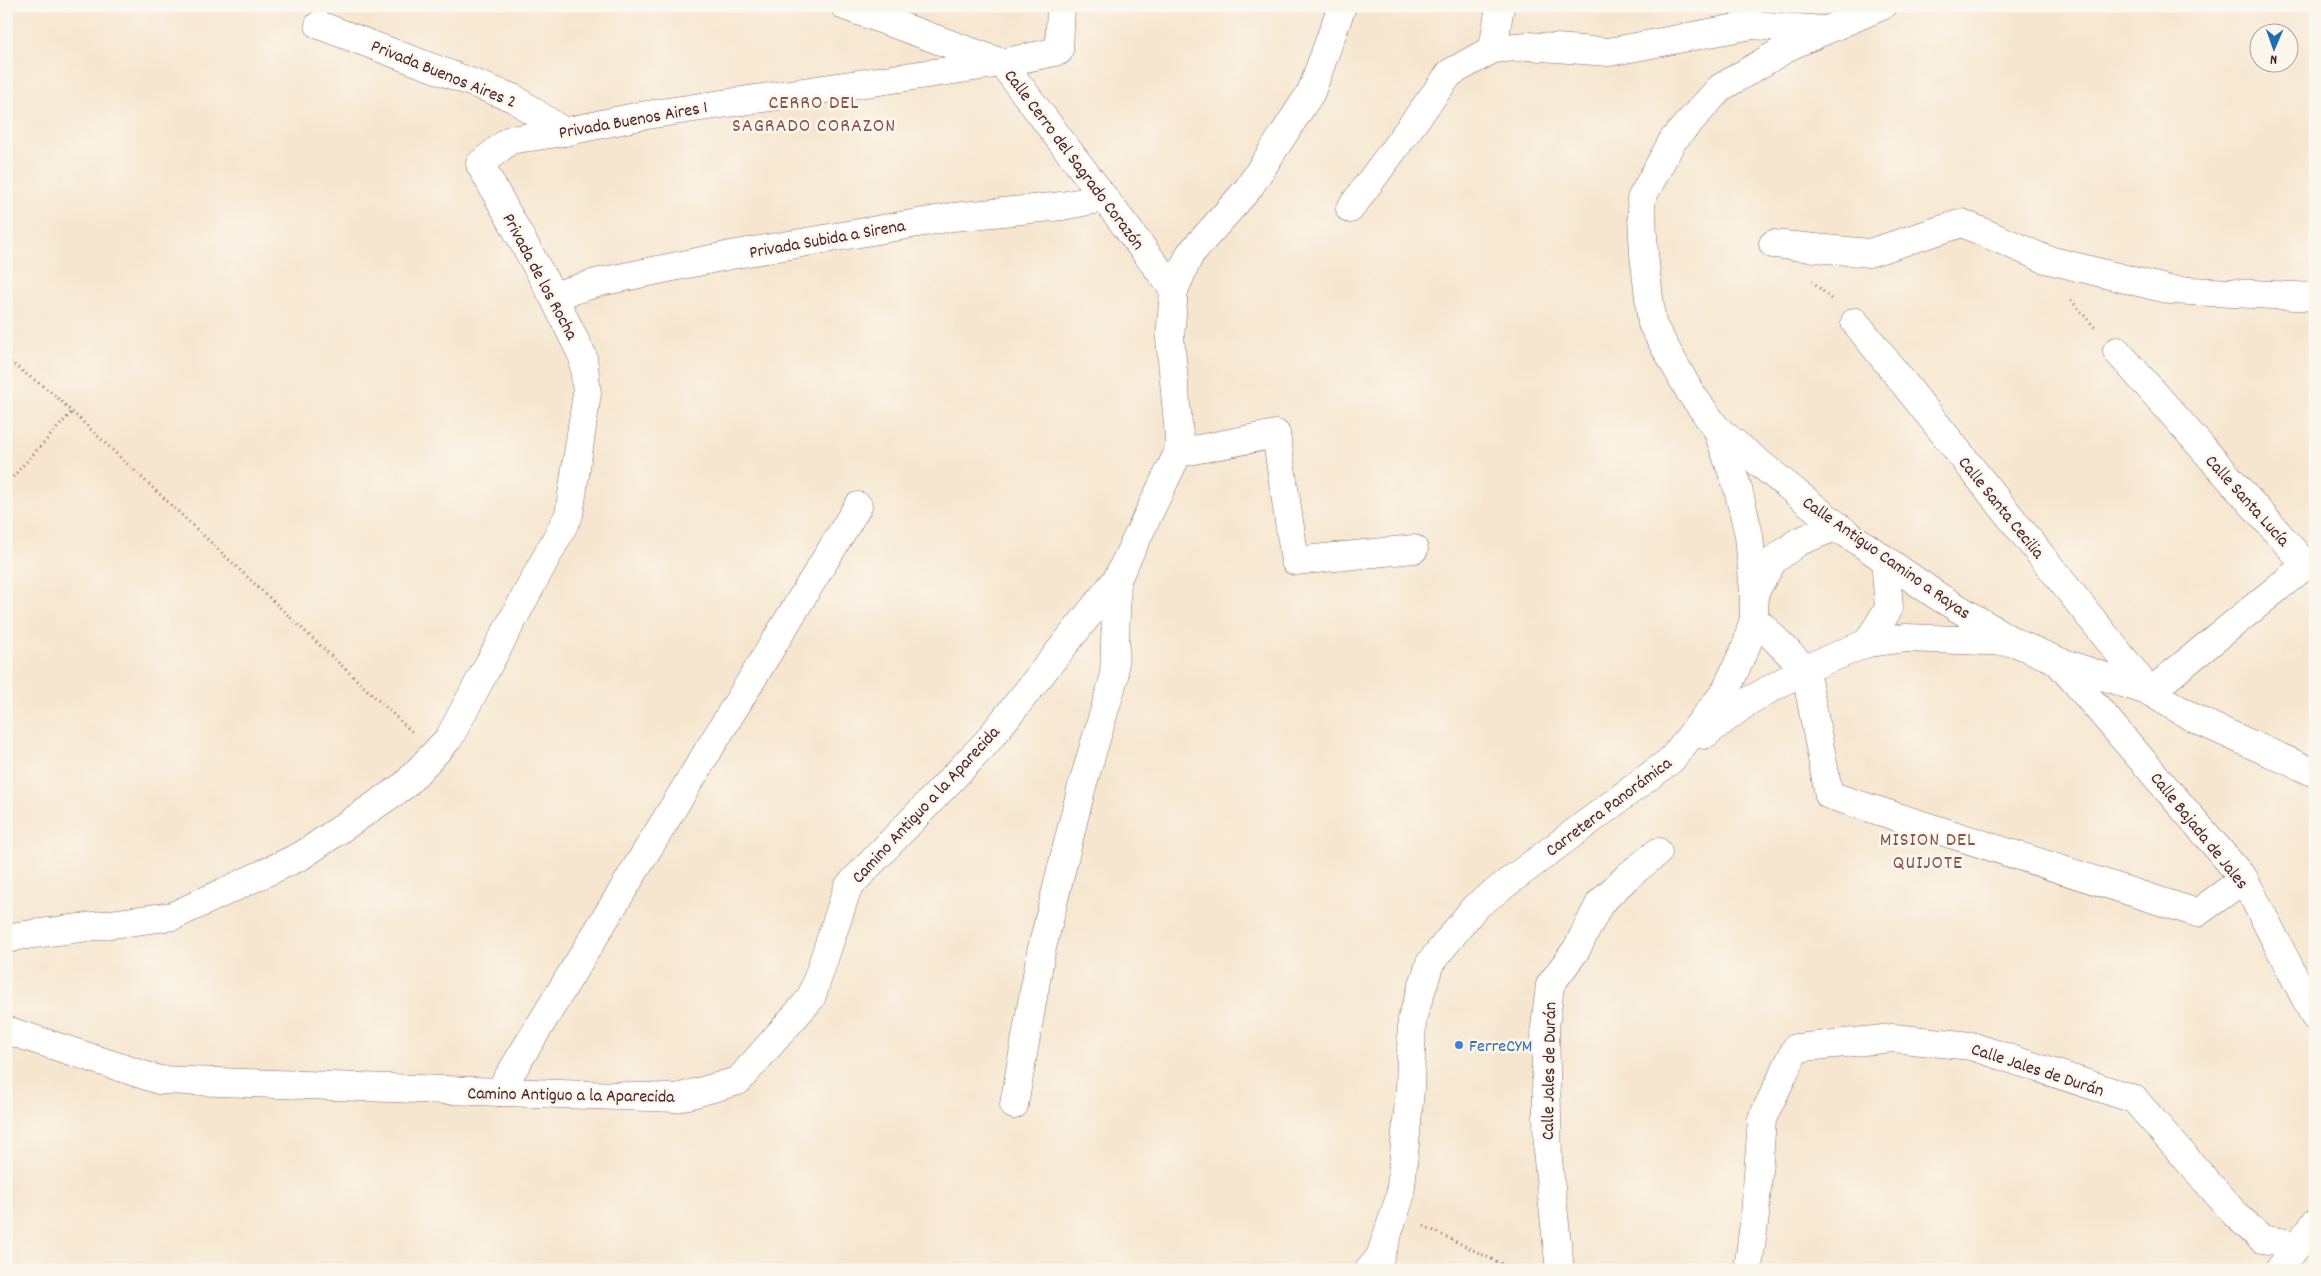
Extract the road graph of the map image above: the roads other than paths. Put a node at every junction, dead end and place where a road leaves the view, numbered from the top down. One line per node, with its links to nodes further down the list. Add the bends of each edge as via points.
1 (845, 6): 9 (street)
2 (1061, 6): 9 (street, Calle Cerro del Sagrado Corazón, via 1059,51)
3 (1342, 6): 15 (street, Camino Antiguo a la Aparecida, via 1311,92 1248,189 1190,254)
4 (1500, 6): 8 (street)
5 (1882, 6): 7 (street, Carretera Panorámica)
6 (319, 25): 10 (street, Privada Buenos Aires 2, via 513,98)
7 (1827, 30): 8 (street, via 1752,25 1610,52 1528,46); 20 (street, Carretera Panorámica, via 1792,46 1720,88 1673,140 1642,199 1652,324 1690,392)
8 (1493, 49): 13 (street, via 1450,73)
9 (1002, 63): 10 (street, Privada Buenos Aires 1, via 640,116); 12 (street, Calle Cerro del Sagrado Corazón)
10 (564, 132): 11 (street, Privada Buenos Aires 1, via 510,140)
11 (480, 164): 16 (street, Privada de los Rocha)
12 (1104, 198): 15 (street, Calle Cerro del Sagrado Corazón); 16 (street, Privada Subida a Sirena, via 1062,206 953,217 741,253 600,282)
13 (1350, 208)
14 (1773, 244): 17 (street, via 1869,253 1962,223 2045,259 2170,290)
15 (1174, 290): 21 (street, Camino Antiguo a la Aparecida, via 1170,338)
16 (554, 296): 37 (street, Privada de los Rocha, via 583,357 587,393 569,515 449,738 405,784 301,856 172,916)
17 (2313, 299)
18 (1855, 322): 32 (street, Calle Santa Cecilia)
19 (2117, 352): 32 (street, Calle Santa Lucía, via 2306,565)
20 (1717, 429): 23 (street, Calle Antiguo Camino a Rayas); 27 (street, Carretera Panorámica, via 1738,489 1749,535)
21 (1178, 453): 24 (street, via 1276,434 1295,561); 26 (street, Camino Antiguo a la Aparecida)
22 (858, 506): 40 (street)
23 (1845, 532): 25 (street, Calle Antiguo Camino a Rayas); 27 (street, via 1832,528 1798,542 1773,561)
24 (1414, 549)
25 (1885, 560): 28 (street, Calle Antiguo Camino a Rayas); 29 (street, via 1889,608)
26 (1116, 579): 40 (street, Camino Antiguo a la Aparecida, via 986,742 848,887 811,998 738,1081 677,1098); 41 (street, via 1114,678 1081,790 1041,952)
27 (1754, 606): 31 (street); 33 (street, Carretera Panorámica, via 1747,644 1725,692)
28 (2014, 642): 29 (street, Calle Antiguo Camino a Rayas, via 1906,638); 30 (street, Calle Antiguo Camino a Rayas)
29 (1867, 643): 31 (street, Calle Antiguo Camino a Rayas)
30 (2058, 661): 32 (street, Calle Antiguo Camino a Rayas); 36 (street, Calle Bajada de Jales)
31 (1805, 669): 33 (street, Calle Antiguo Camino a Rayas, via 1749,701); 36 (street, via 1829,795 2197,913)
32 (2150, 692): 34 (street, Calle Antiguo Camino a Rayas, via 2194,719)
33 (1671, 760): 44 (street, Carretera Panorámica, via 1475,907 1430,963 1412,1019 1400,1197 1380,1258)
34 (2315, 773)
35 (1658, 852): 45 (street, Calle Jales de Durán, via 1600,904 1576,950 1550,985 1545,1027 1548,1160)
36 (2244, 879): 38 (street, Calle Bajada de Jales)
37 (6, 940)
38 (2315, 1017)
39 (6, 1030): 40 (street, Camino Antiguo a la Aparecida, via 159,1080)
40 (499, 1092)
41 (1014, 1105)
42 (2315, 1223): 43 (street)
43 (2298, 1245): 46 (street, Calle Jales de Durán, via 2262,1239 2236,1215 2134,1099 1971,1046 1893,1038 1796,1048 1762,1119); 47 (street)
44 (1369, 1270)
45 (1560, 1270)
46 (1748, 1270)
47 (2278, 1270)

